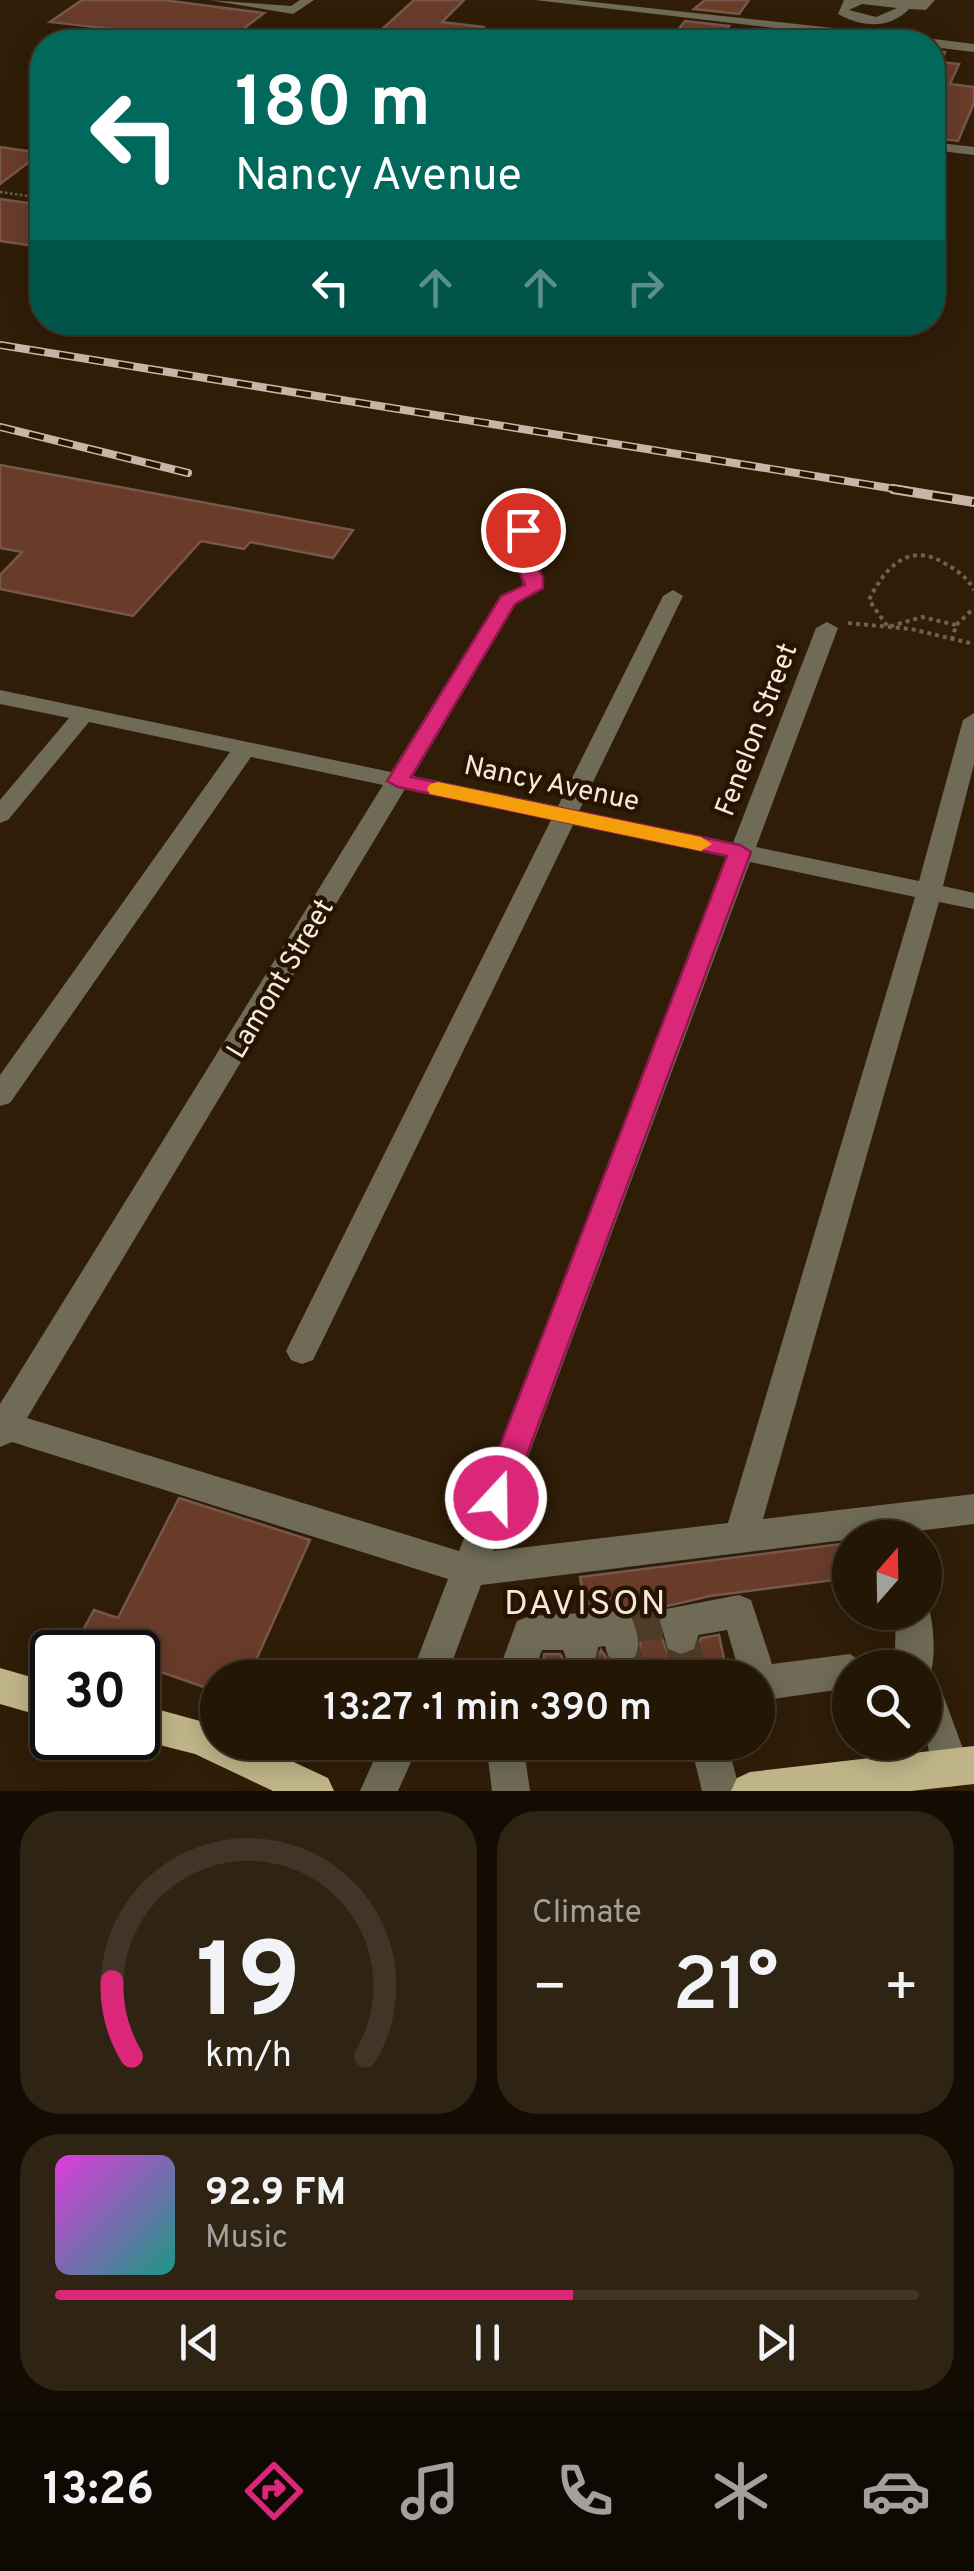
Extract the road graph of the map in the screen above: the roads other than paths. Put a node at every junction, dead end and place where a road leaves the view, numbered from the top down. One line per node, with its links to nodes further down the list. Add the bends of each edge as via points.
1 (216, 0): 2 (street, via 292,10)
2 (308, 0)
3 (541, 0): 5 (street, via 646,12)
4 (929, 0): 6 (street)
5 (668, 5): 7 (street)
6 (906, 5)
7 (748, 30)
8 (945, 45): 9 (street)
9 (974, 48)
10 (945, 148): 11 (street)
11 (974, 151)
12 (523, 530): 19 (street, Lamont Street, via 522,558 536,584 509,598)
13 (673, 596): 21 (street)
14 (827, 628): 22 (street, Fenelon Street)
15 (0, 696): 16 (street, Nancy Avenue)
16 (84, 714): 18 (street, Nancy Avenue); 20 (street)
17 (974, 720): 23 (street)
18 (245, 748): 19 (street, Nancy Avenue); 25 (street)
19 (398, 781): 21 (street, Nancy Avenue); 27 (street, Lamont Street)
20 (0, 815)
21 (565, 816): 22 (street, Nancy Avenue); 26 (street)
22 (740, 852): 23 (street, Nancy Avenue); 30 (street, Fenelon Street)
23 (929, 892): 24 (street, Nancy Avenue); 29 (street)
24 (974, 901)
25 (0, 1096)
26 (302, 1351)
27 (2, 1428): 30 (street)
28 (974, 1509): 29 (street)
29 (741, 1537): 30 (street)
30 (468, 1570): 33 (street, Fenelon Street)
31 (677, 1626): 35 (street, via 739,1612)
32 (623, 1633): 34 (street, via 579,1642 530,1633)
33 (435, 1660)
34 (520, 1660)
35 (753, 1660)
36 (832, 1673): 37 (street)
37 (775, 1681)
38 (0, 1686): 39 (main road)
39 (30, 1695)
40 (160, 1728): 47 (main road, via 198,1737)
41 (942, 1730): 45 (street)
42 (394, 1760): 48 (street)
43 (507, 1760): 49 (street)
44 (713, 1760): 50 (street)
45 (963, 1766): 46 (main road)
46 (770, 1790)
47 (315, 1791)
48 (380, 1791)
49 (511, 1791)
50 (721, 1791)

